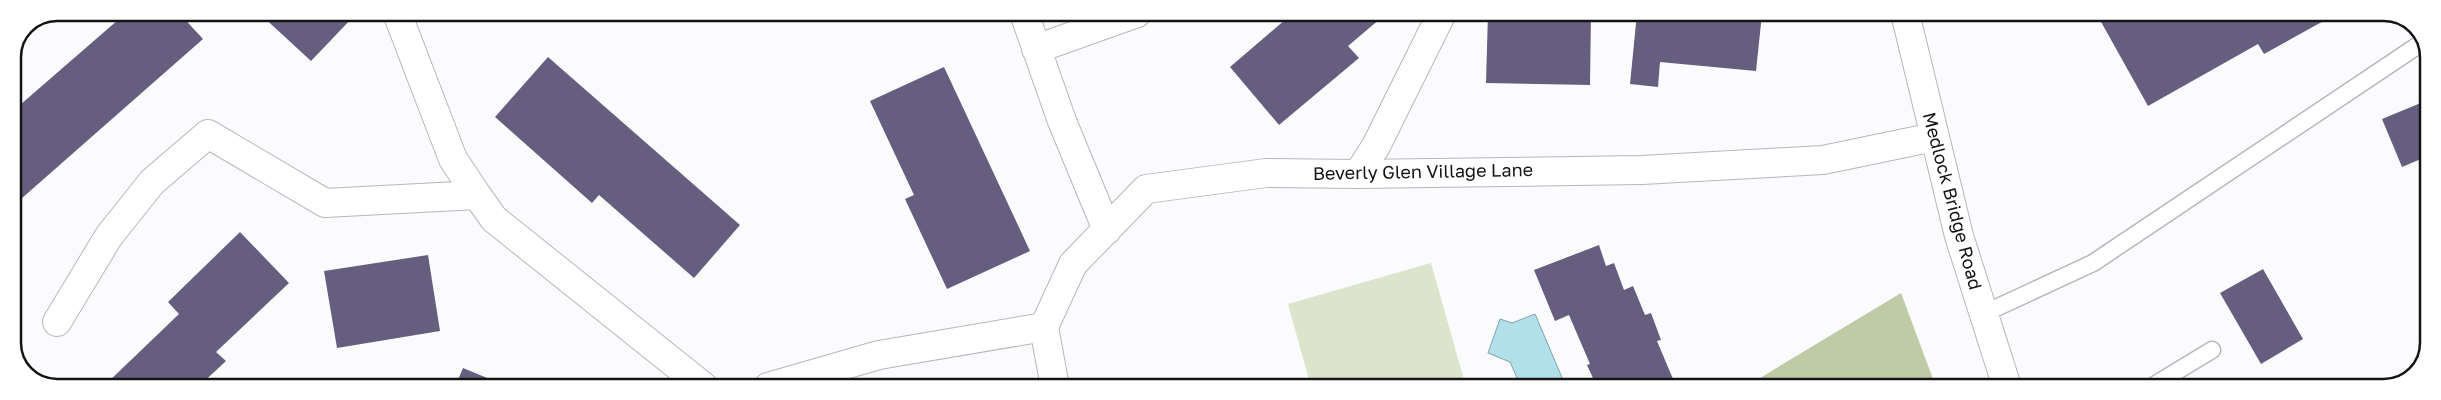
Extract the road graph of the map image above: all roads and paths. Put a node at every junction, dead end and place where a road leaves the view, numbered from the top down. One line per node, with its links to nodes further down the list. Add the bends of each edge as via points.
1 (400, 21): 10 (street, via 453,159)
2 (1027, 21): 7 (street)
3 (1113, 21): 7 (street)
4 (1438, 22): 9 (street, via 1376,146)
5 (1907, 22): 8 (street, Medlock Bridge Road)
6 (2418, 46): 12 (lane, via 2094,263)
7 (1036, 48): 11 (street)
8 (1934, 137): 9 (street, Beverly Glen Village Lane, via 1823,160 1642,170); 12 (street, Medlock Bridge Road)
9 (1358, 174): 11 (street, Beverly Glen Village Lane, via 1266,173 1146,190)
10 (477, 195): 13 (street, via 325,203 208,134 152,182 109,236); 16 (street, via 494,220)
11 (1107, 230): 14 (street, Beverly Glen Village Lane, via 1073,264)
12 (1983, 314): 19 (street, Medlock Bridge Road)
13 (57, 322)
14 (1044, 327): 17 (street, via 879,355); 18 (street)
15 (2212, 350): 20 (lane)
16 (693, 378)
17 (798, 378)
18 (1053, 378)
19 (2004, 379)
20 (2166, 379)

